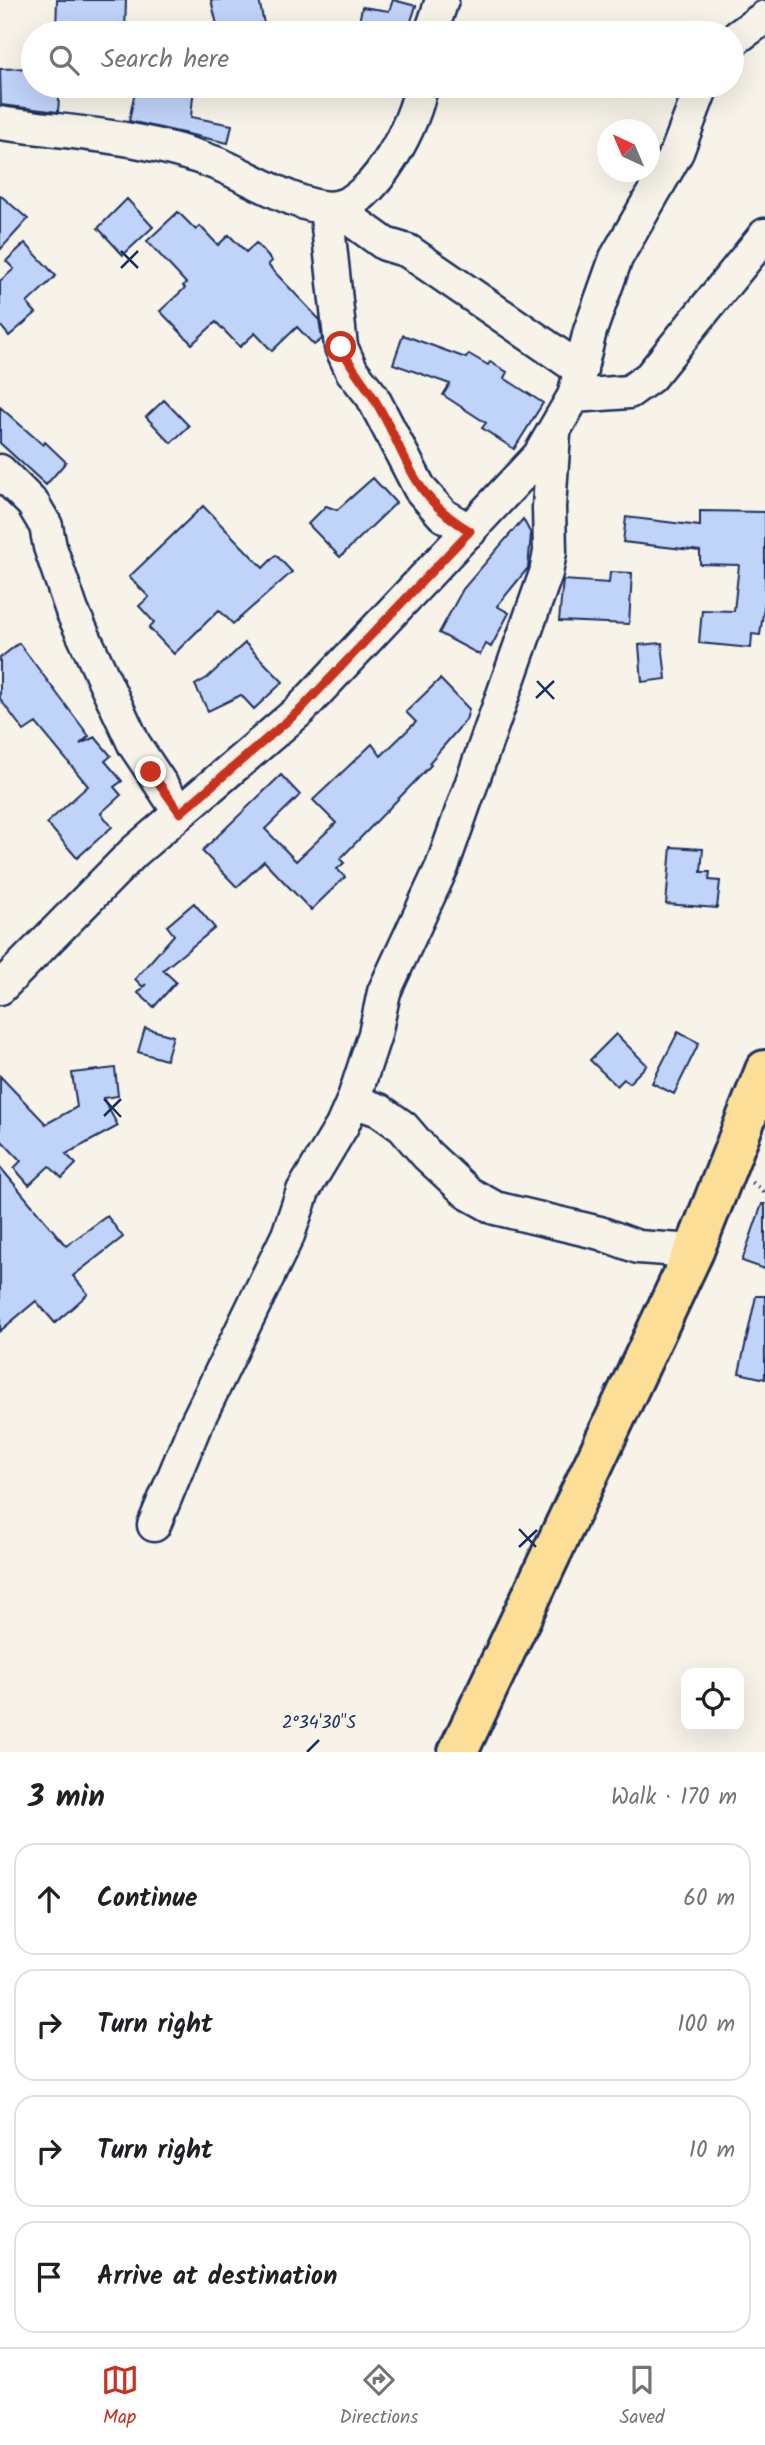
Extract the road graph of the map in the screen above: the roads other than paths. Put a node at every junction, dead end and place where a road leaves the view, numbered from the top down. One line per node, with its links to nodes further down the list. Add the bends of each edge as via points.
1 (442, 0): 5 (street)
2 (744, 0): 3 (street)
3 (765, 11)
4 (765, 17): 6 (street)
5 (436, 21)
6 (744, 32)
7 (418, 98): 10 (street, via 413,118 376,177 359,197)
8 (697, 98): 12 (street, via 677,152 616,258)
9 (0, 123): 10 (street, via 139,139 217,164 314,207)
10 (331, 208): 12 (street, via 385,244 408,251); 15 (street, via 341,347 420,489 443,515)
11 (765, 235): 12 (street, via 650,377 629,392)
12 (577, 383): 13 (street)
13 (554, 434): 15 (street); 19 (street, via 546,573 442,867 384,992)
14 (0, 471): 16 (street, via 33,505 46,526 72,611 134,744)
15 (470, 531): 16 (street, via 300,710)
16 (180, 813): 17 (street, via 134,852)
17 (0, 988)
18 (765, 1070): 20 (main road)
19 (353, 1101): 20 (street, via 403,1127 468,1193 495,1208 600,1233 638,1247); 21 (street, via 303,1191 288,1235 194,1428)
20 (694, 1251): 22 (main road)
21 (155, 1525)
22 (458, 1752)

